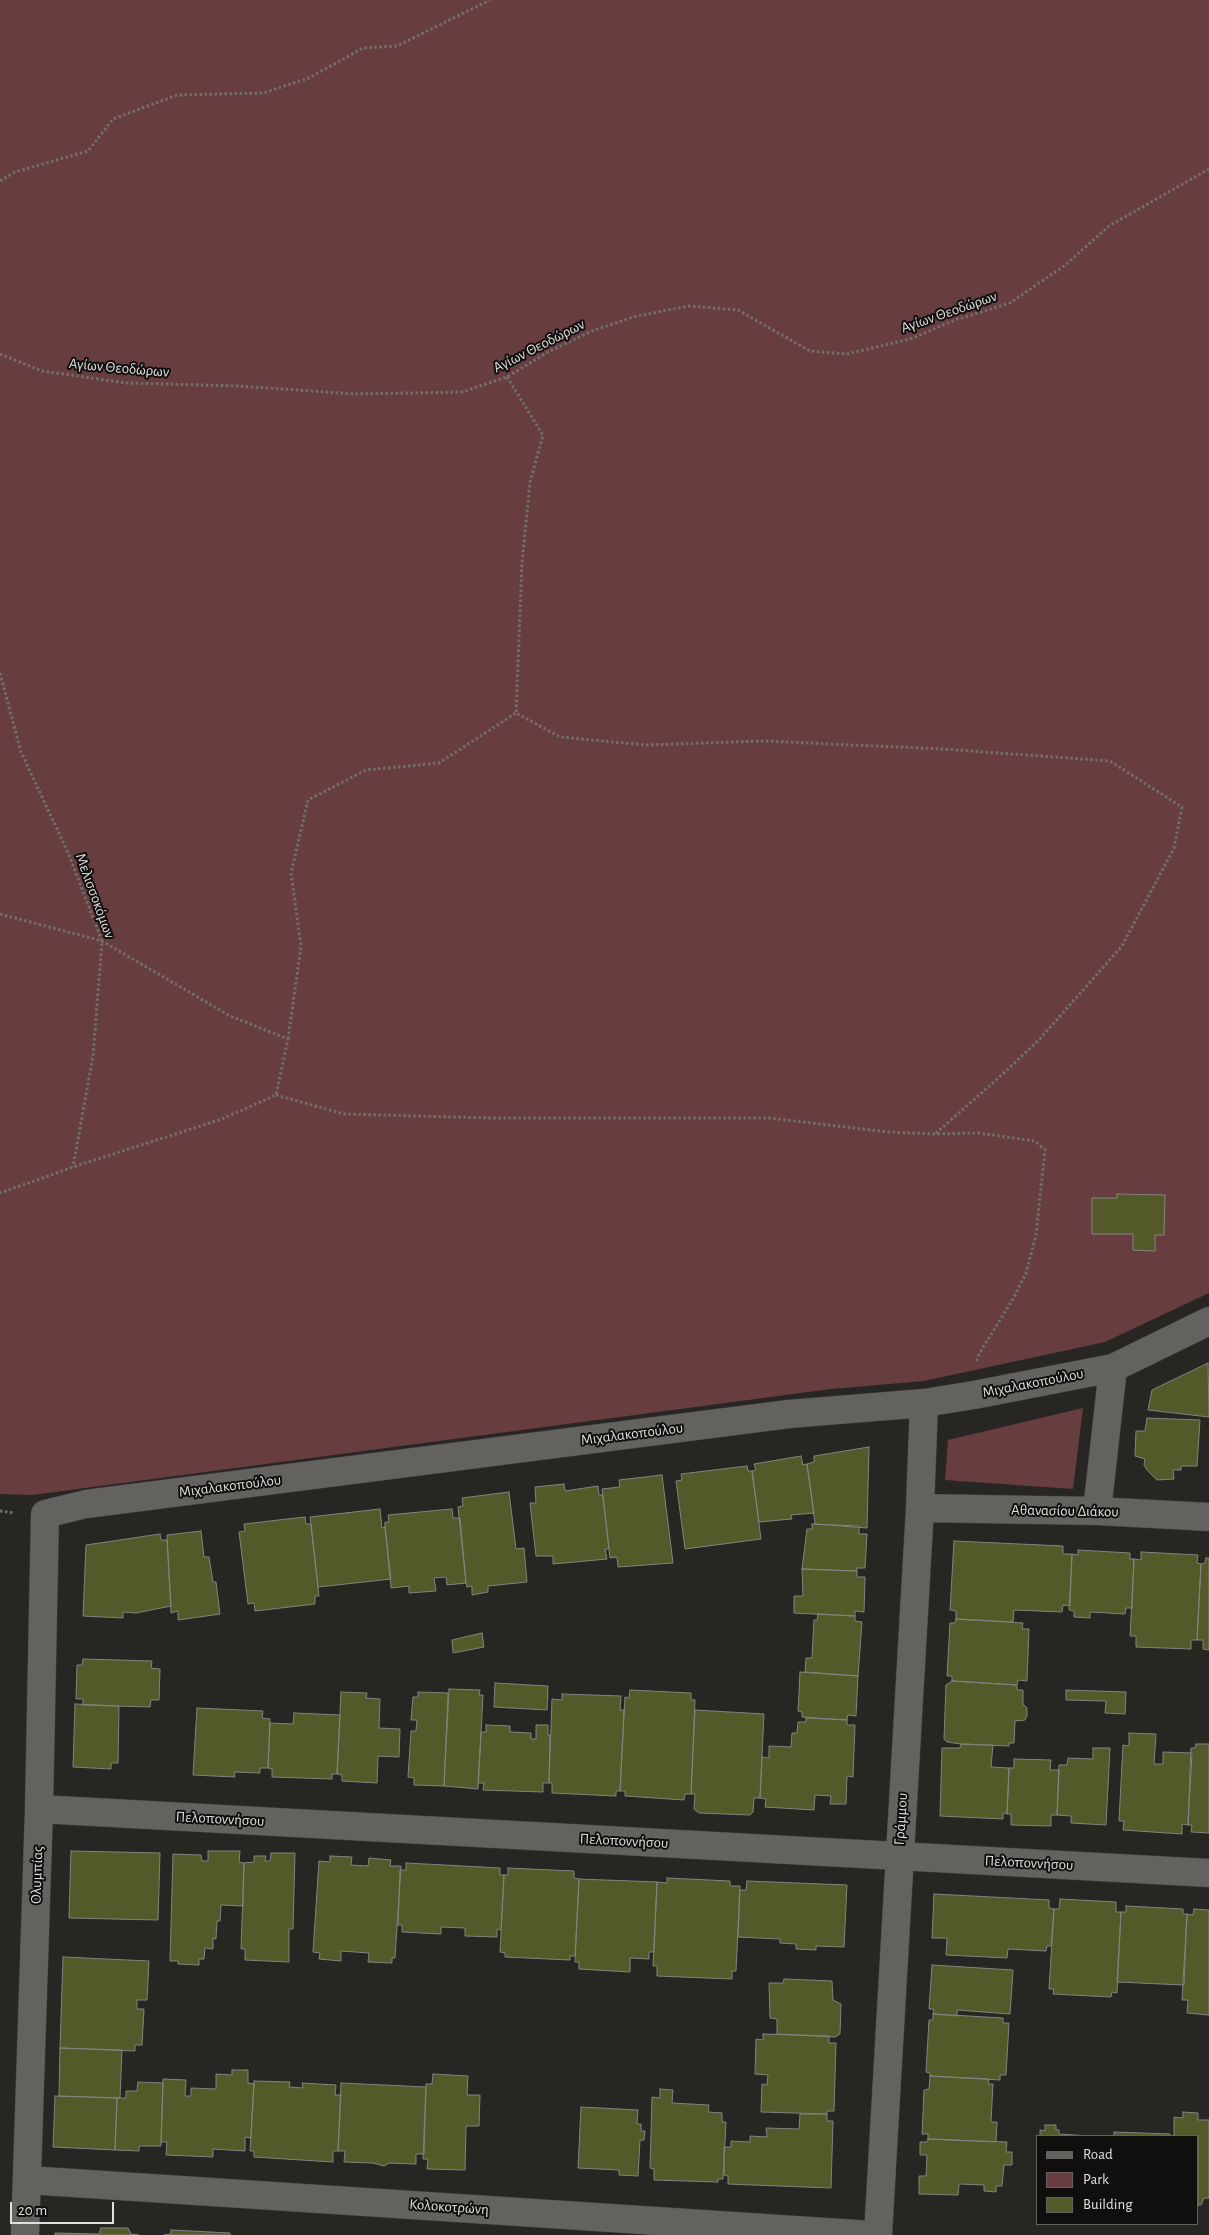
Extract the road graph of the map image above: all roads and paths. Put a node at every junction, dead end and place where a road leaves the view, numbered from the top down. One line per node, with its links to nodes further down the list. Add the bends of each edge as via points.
1 (490, 0): 3 (path, via 397,46 363,48 309,78 262,93 177,95 113,119 88,151 15,172)
2 (1209, 169): 5 (path, Αγίων Θεοδώρων, via 1109,226 1064,266 1010,303 955,320 910,339 847,354 810,351 738,310 689,306 633,317 592,331 548,352)
3 (0, 181)
4 (0, 354): 5 (path, Αγίων Θεοδώρων, via 42,371 126,383 355,394 462,392)
5 (508, 377): 7 (path, via 544,436 530,482 522,563)
6 (0, 673): 9 (path, Μελισσοκόμων, via 21,752 69,855)
7 (516, 713): 10 (path, via 439,763 366,770 308,800 290,873 301,946); 12 (path, via 560,737 646,745 764,741 1110,761 1182,807 1174,848 1122,946 1038,1041)
8 (0, 914): 9 (path)
9 (102, 941): 10 (path, via 230,1016); 13 (path, Μελισσοκόμων, via 93,1056)
10 (288, 1039): 11 (path)
11 (276, 1095): 12 (path, via 344,1114 491,1118 769,1118); 13 (path, via 222,1119)
12 (934, 1134): 17 (path, via 987,1134 1034,1141 1045,1150 1036,1235 1026,1273 979,1354 974,1371)
13 (73, 1167): 14 (path)
14 (0, 1193)
15 (1209, 1321): 16 (street, Μιχαλακοπούλου)
16 (1112, 1368): 17 (street, Μιχαλακοπούλου); 20 (street)
17 (974, 1395): 18 (street, Μιχαλακοπούλου)
18 (924, 1403): 19 (street, Γράμμου); 21 (street, Μιχαλακοπούλου, via 789,1414 86,1504)
19 (920, 1508): 20 (street, Αθανασίου Διάκου); 24 (street, Γράμμου)
20 (1097, 1511): 22 (street, Αθανασίου Διάκου)
21 (44, 1514): 23 (street, Ολυμπίας)
22 (1209, 1517)
23 (39, 1809): 24 (street, Πελοποννήσου); 26 (street, Ολυμπίας)
24 (899, 1856): 25 (street, Πελοποννήσου); 29 (street, Γράμμου)
25 (1209, 1873)
26 (27, 2180): 27 (street, Ολυμπίας); 28 (street, Κολοκοτρώνη)
27 (25, 2235)
28 (872, 2235)
29 (878, 2235)

